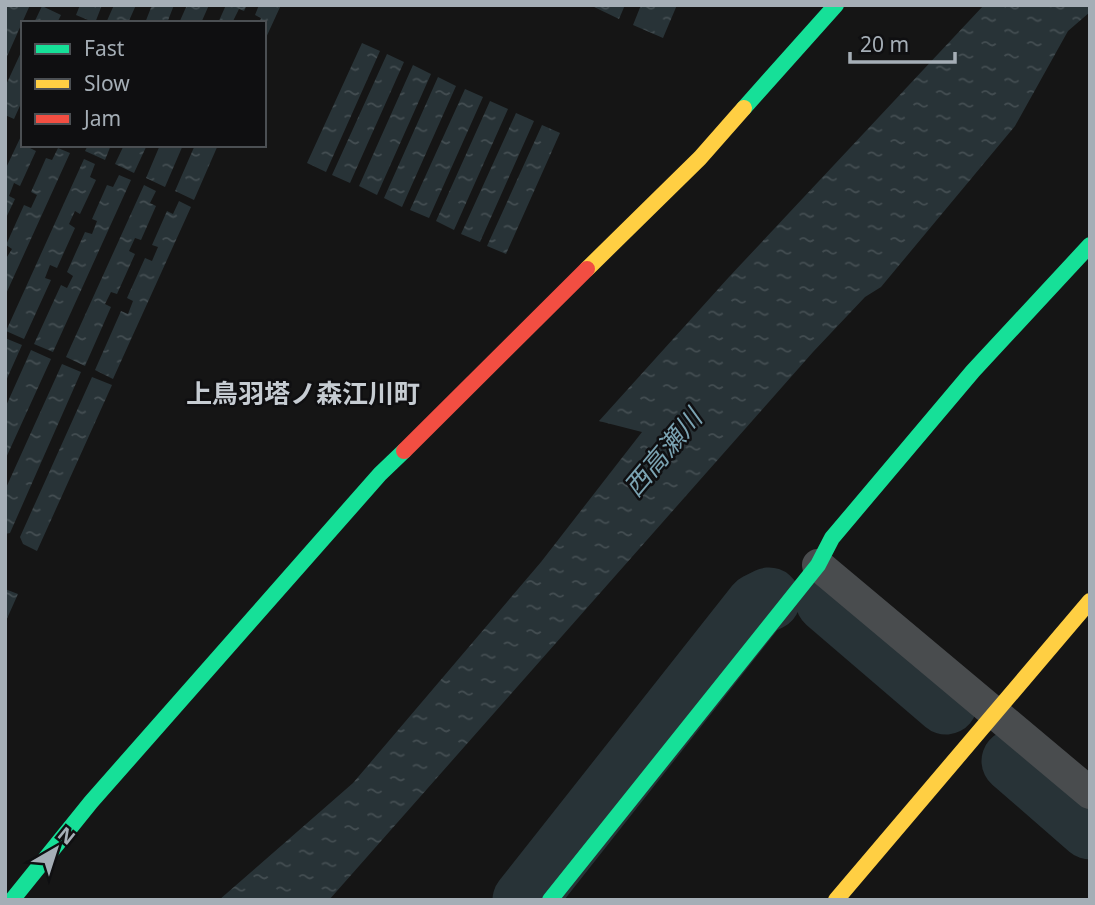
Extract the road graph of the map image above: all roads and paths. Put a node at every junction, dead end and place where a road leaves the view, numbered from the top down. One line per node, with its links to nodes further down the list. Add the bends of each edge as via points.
1 (836, 5): 7 (street, via 700,158 380,474 91,802)
2 (1090, 245): 3 (street, via 973,371 832,538)
3 (818, 565): 5 (street); 8 (street)
4 (1090, 601): 5 (street)
5 (995, 713): 6 (street); 9 (street)
6 (1090, 793)
7 (12, 900)
8 (550, 900)
9 (836, 900)

